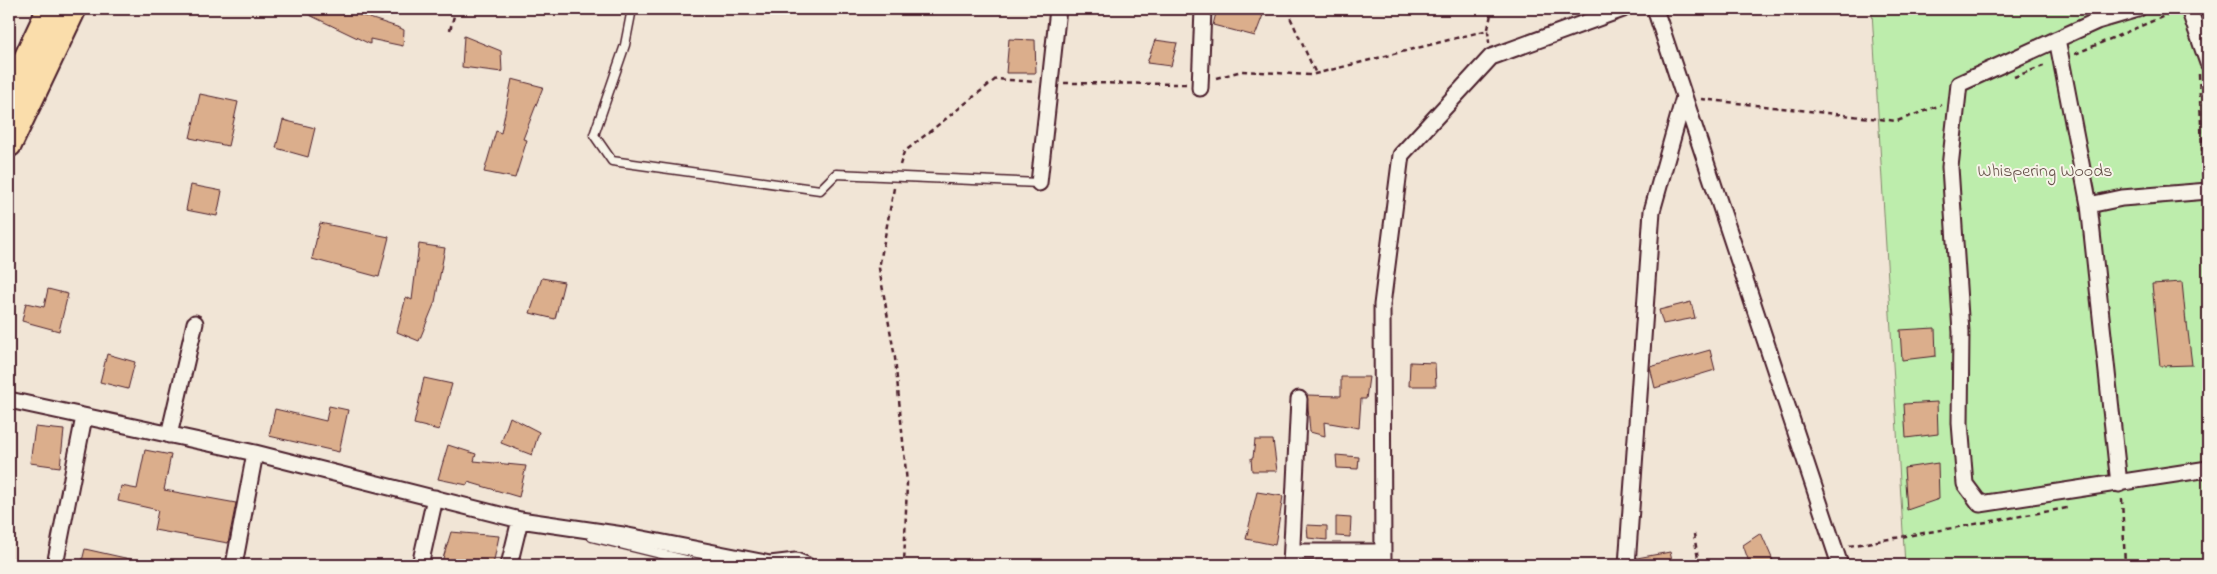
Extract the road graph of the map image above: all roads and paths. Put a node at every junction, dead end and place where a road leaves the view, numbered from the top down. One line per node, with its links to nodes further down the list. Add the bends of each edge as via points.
1 (50, 9): 25 (highway)
2 (73, 9): 28 (highway)
3 (456, 9): 14 (path)
4 (632, 9): 29 (lane, via 624,45 594,134 612,161 820,190 836,174)
5 (1058, 9): 23 (street)
6 (1203, 9): 24 (street)
7 (1290, 9): 21 (path, via 1290,17)
8 (1492, 9): 15 (path)
9 (1623, 9): 18 (street)
10 (1655, 9): 26 (street)
11 (2138, 9): 16 (street, via 2097,21)
12 (2181, 9): 17 (path)
13 (2189, 9): 20 (street)
14 (450, 30)
15 (1488, 30): 18 (path); 21 (path)
16 (2057, 39): 32 (street); 40 (street, via 1959,84 1950,167 1961,332 1960,423 1965,484 1980,504)
17 (2068, 56)
18 (1491, 57): 48 (street, via 1401,155 1382,305)
19 (2051, 63): 22 (path)
20 (2208, 63)
21 (1316, 74): 24 (path, via 1242,71)
22 (2006, 80)
23 (1050, 82): 24 (path); 29 (path, via 996,79 904,152); 30 (street)
24 (1200, 84)
25 (9, 96)
26 (1684, 97): 27 (path, via 1898,121); 46 (street); 56 (street, via 1652,211)
27 (1942, 104)
28 (9, 144)
29 (896, 177): 30 (lane); 55 (path, via 879,268 895,358 908,482)
30 (1039, 183)
31 (2208, 191): 32 (street, via 2122,198)
32 (2089, 205): 40 (street)
33 (195, 323): 37 (street)
34 (1299, 399): 47 (street)
35 (9, 400): 36 (street)
36 (84, 417): 37 (street); 49 (street)
37 (168, 435): 38 (street)
38 (255, 454): 42 (street); 50 (street)
39 (2208, 469): 40 (street)
40 (2119, 484)
41 (2131, 496): 59 (path, via 2122,498)
42 (435, 498): 44 (street); 51 (street)
43 (2074, 506): 46 (path)
44 (520, 520): 52 (street); 53 (lane); 54 (street, via 623,535 770,564 796,561)
45 (1694, 534): 57 (path)
46 (1835, 549): 58 (street)
47 (1291, 559): 48 (street)
48 (1383, 559)
49 (55, 565)
50 (234, 565)
51 (420, 565)
52 (509, 565)
53 (706, 565)
54 (806, 565)
55 (904, 565)
56 (1627, 565)
57 (1698, 565)
58 (1840, 565)
59 (2125, 565)

